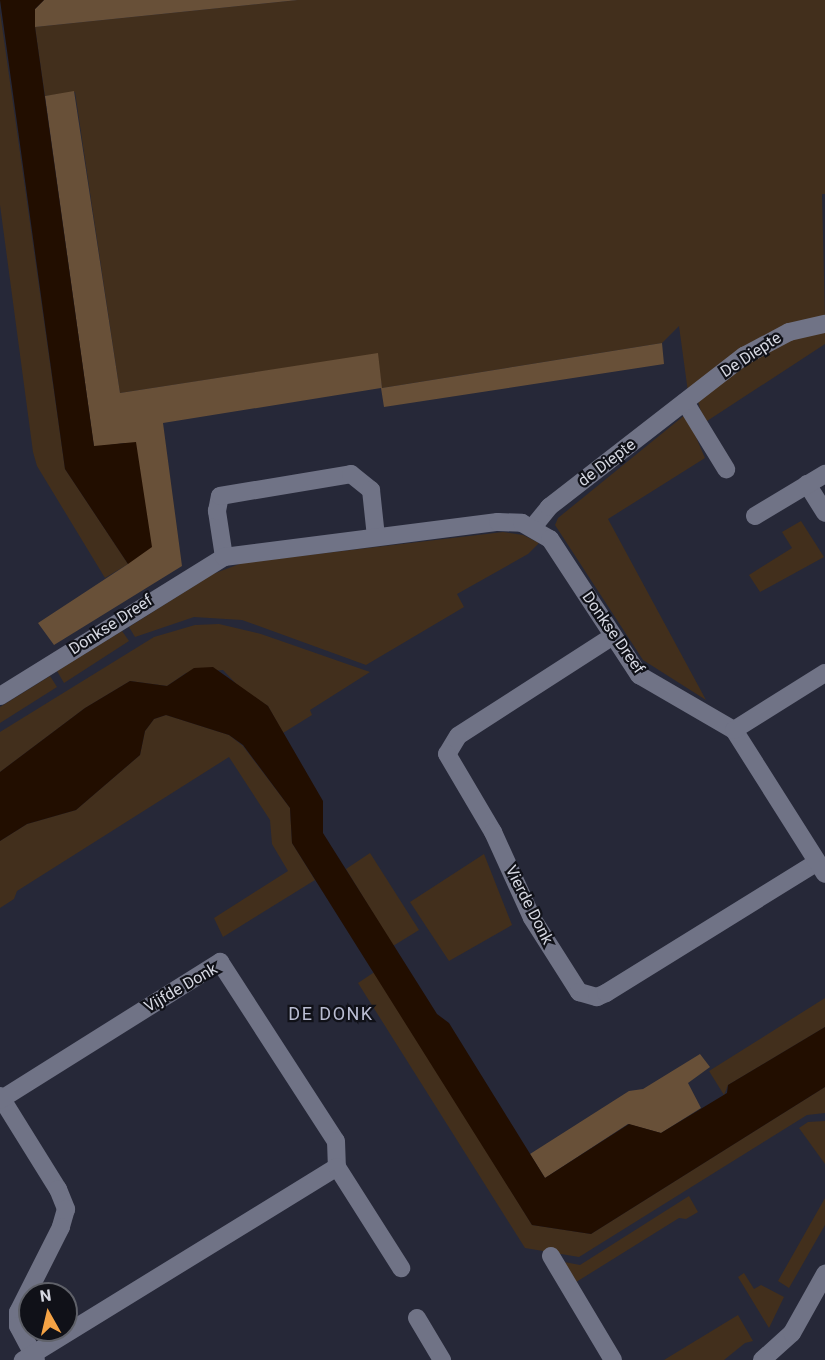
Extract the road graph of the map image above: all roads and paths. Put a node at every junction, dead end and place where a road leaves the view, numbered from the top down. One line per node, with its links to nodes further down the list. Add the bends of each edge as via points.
1 (825, 324): 2 (street, De Diepte, via 765,342)
2 (685, 402): 3 (street); 8 (street, de Diepte, via 549,507)
3 (726, 469)
4 (825, 474): 5 (street)
5 (807, 484): 6 (street); 7 (street)
6 (825, 513)
7 (755, 516)
8 (533, 527): 9 (street, Donkse Dreef, via 498,522); 11 (street, Donkse Dreef, via 550,539)
9 (376, 537): 10 (street, Donkse Dreef); 10 (street, via 371,489 351,474 220,496 217,511)
10 (224, 557): 13 (street, Donkse Dreef)
11 (613, 636): 14 (street, Donkse Dreef, via 639,675); 15 (street, Vierde Donk, via 458,736 447,754 493,832 532,918 579,992 597,997 606,993)
12 (825, 673): 14 (street)
13 (0, 696)
14 (734, 730): 15 (street, Donkse Dreef)
15 (821, 868)
16 (1, 1098): 17 (street, Vijfde Donk, via 220,962 336,1141); 23 (street, via 58,1189 66,1209 61,1227 18,1312 18,1326)
17 (337, 1167): 19 (street, Vijfde Donk); 23 (street)
18 (551, 1256): 25 (street)
19 (401, 1268)
20 (825, 1274): 22 (street, via 792,1333)
21 (415, 1319): 24 (street)
22 (773, 1356)
23 (31, 1358)
24 (442, 1360)
25 (613, 1360)

